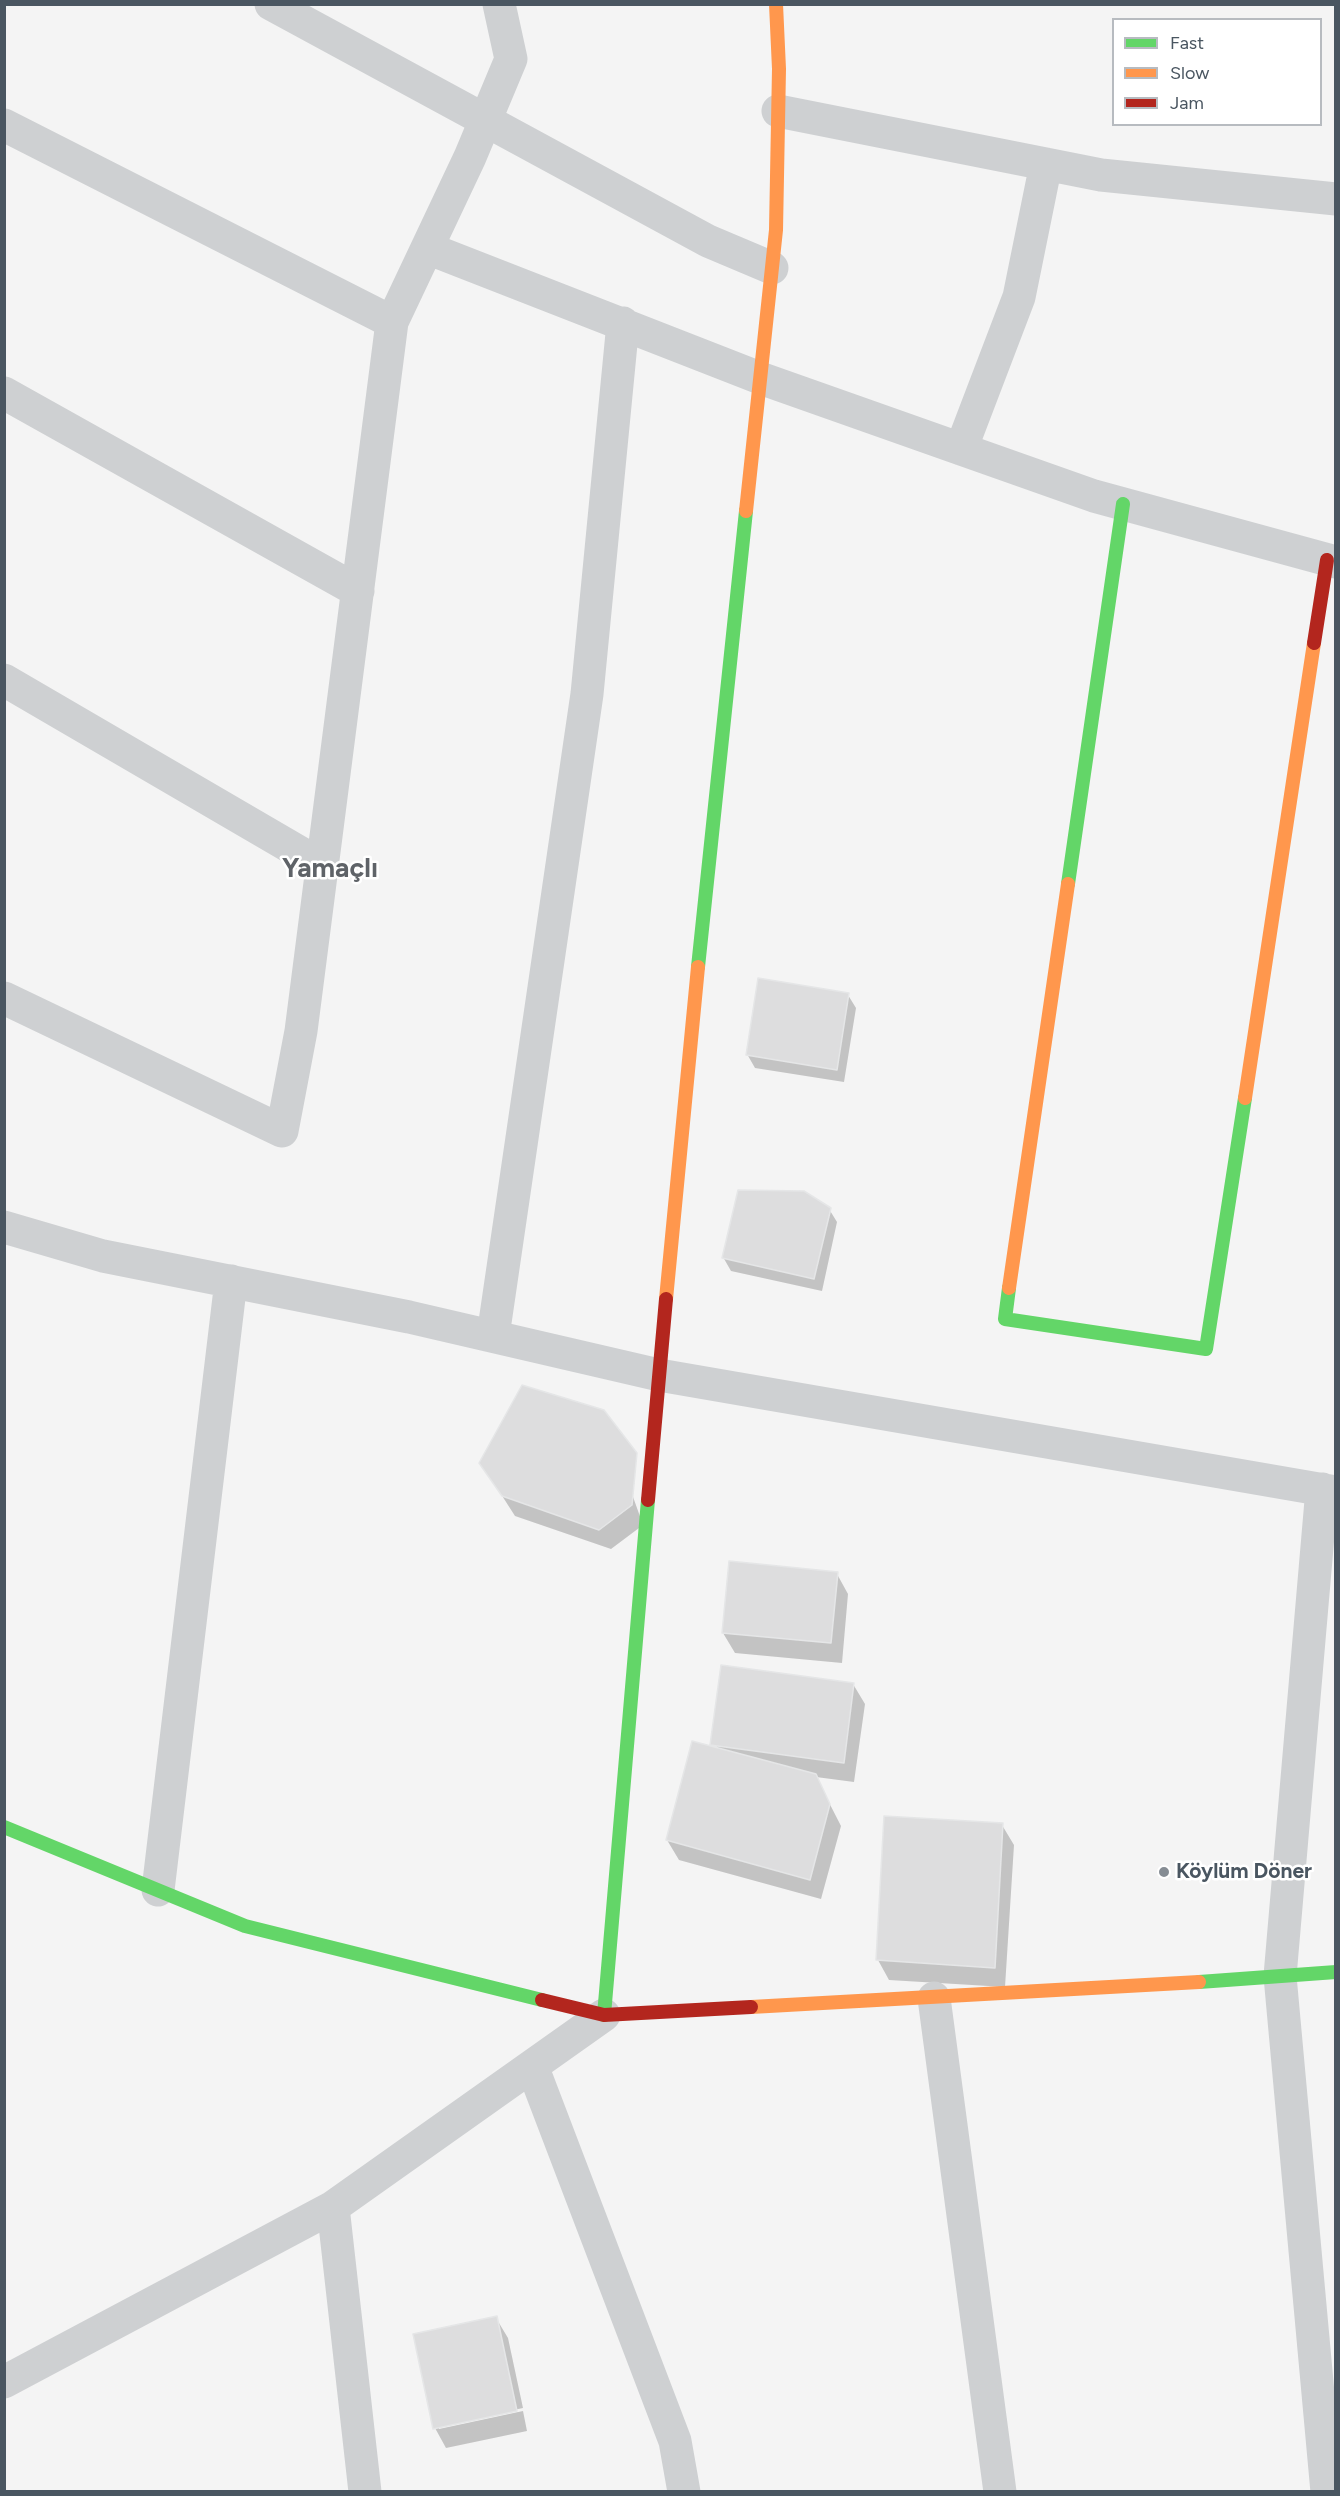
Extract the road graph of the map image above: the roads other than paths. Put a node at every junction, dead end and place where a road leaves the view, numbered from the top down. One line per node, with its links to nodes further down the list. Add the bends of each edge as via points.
1 (271, 4): 5 (street)
2 (499, 4): 5 (street, via 511,59)
3 (776, 4): 4 (main road)
4 (778, 111): 7 (street); 10 (main road)
5 (486, 118): 9 (street); 10 (street, via 708,241)
6 (4, 125): 11 (street)
7 (1047, 164): 8 (street, via 1101,175); 15 (street, via 1019,297)
8 (1335, 199)
9 (427, 248): 11 (street); 12 (street)
10 (772, 268): 13 (main road)
11 (392, 322): 18 (street)
12 (623, 323): 13 (street); 24 (street, via 587,694)
13 (760, 378): 15 (street); 25 (main road, via 681,1123)
14 (4, 393): 18 (street)
15 (961, 449): 16 (street)
16 (1123, 504): 17 (street); 17 (main road, via 1005,1318 1206,1349)
17 (1331, 561)
18 (358, 591): 20 (street)
19 (4, 680): 20 (street)
20 (323, 866): 21 (street, via 301,1031 282,1131)
21 (4, 998)
22 (4, 1227): 23 (street, via 103,1256)
23 (231, 1281): 24 (street); 28 (street)
24 (493, 1336): 25 (street)
25 (659, 1375): 26 (street); 32 (main road)
26 (1329, 1490): 30 (street)
27 (4, 1827): 28 (main road)
28 (158, 1890): 32 (main road, via 244,1926)
29 (1335, 1972): 30 (main road)
30 (1280, 1976): 31 (main road); 39 (street)
31 (934, 1998): 32 (main road); 38 (street)
32 (604, 2015): 33 (street)
33 (532, 2066): 34 (street); 37 (street, via 675,2441)
34 (333, 2207): 35 (street); 36 (street)
35 (4, 2382)
36 (365, 2492)
37 (684, 2492)
38 (1000, 2492)
39 (1327, 2492)

